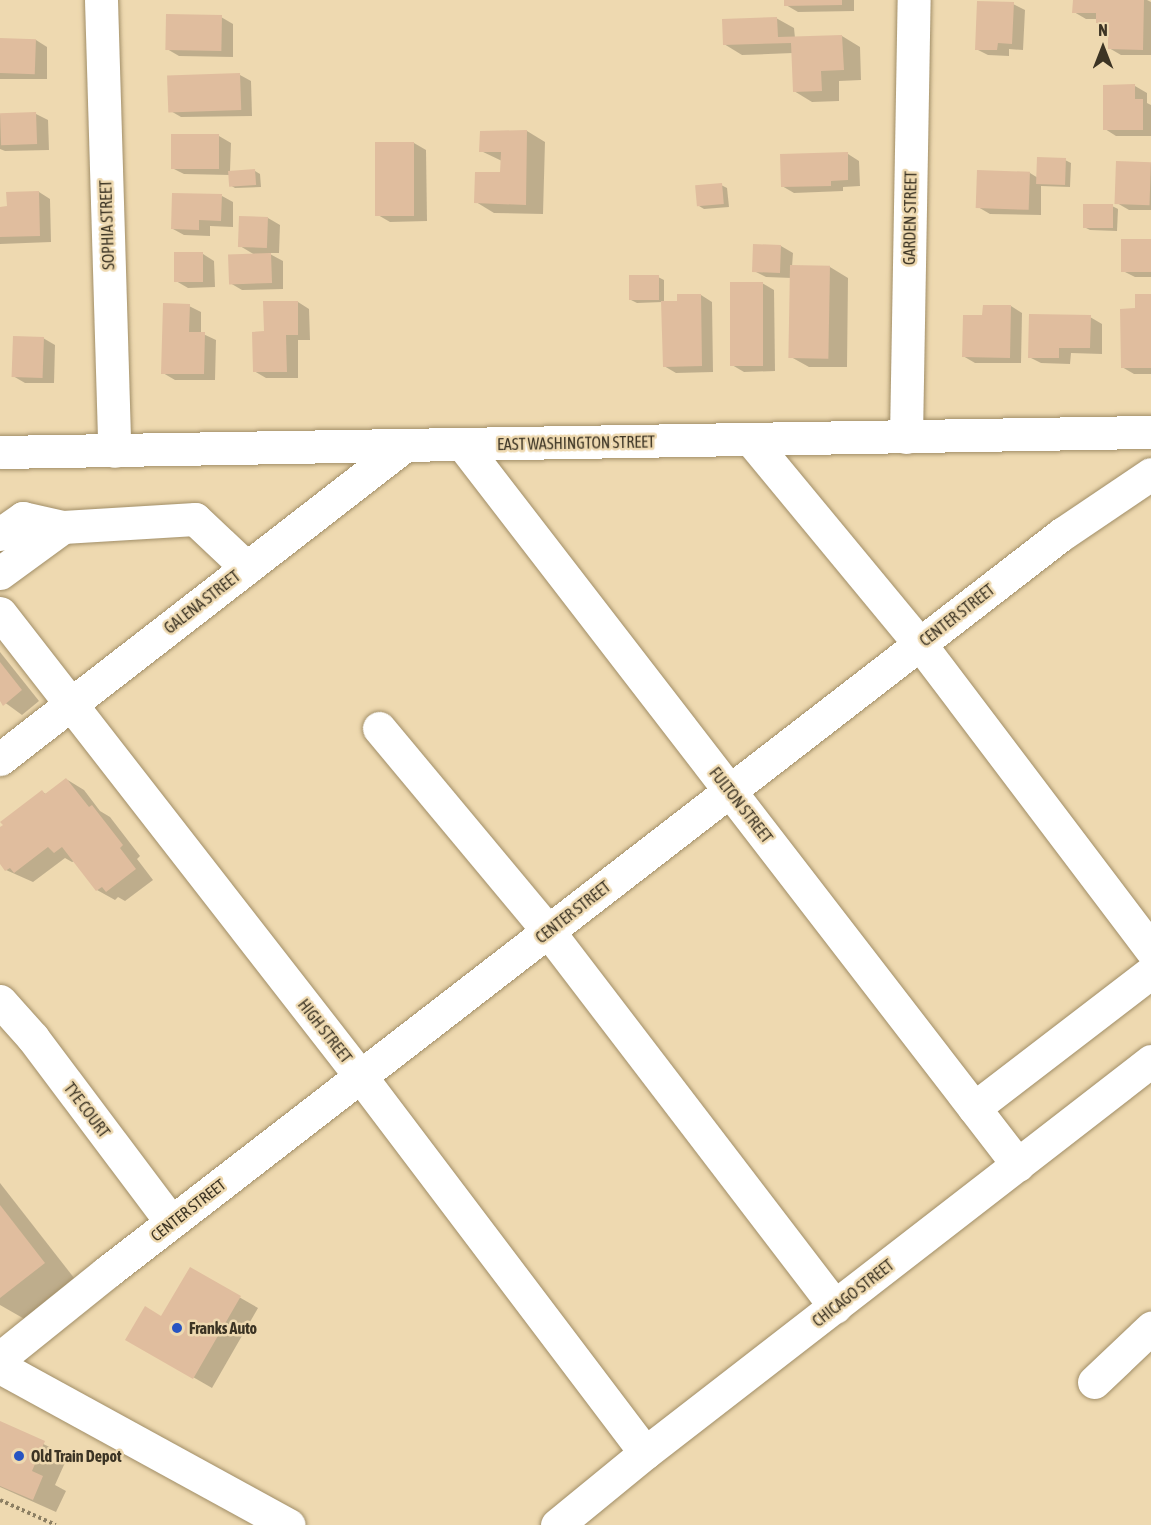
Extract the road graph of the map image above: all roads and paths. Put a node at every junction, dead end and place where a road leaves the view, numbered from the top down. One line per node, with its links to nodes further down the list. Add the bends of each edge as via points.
1 (101, 0): 8 (street, SOPHIA STREET)
2 (914, 0): 4 (street, GARDEN STREET)
3 (1151, 432): 4 (street, EAST WASHINGTON STREET)
4 (906, 437): 5 (street, EAST WASHINGTON STREET)
5 (751, 440): 6 (street, EAST WASHINGTON STREET); 16 (street)
6 (463, 445): 7 (street, EAST WASHINGTON STREET); 20 (street, FULTON STREET)
7 (404, 446): 8 (street, EAST WASHINGTON STREET); 13 (street, GALENA STREET)
8 (114, 451): 9 (street, EAST WASHINGTON STREET)
9 (0, 452)
10 (1151, 474): 16 (street, CENTER STREET, via 1062,534)
11 (63, 526): 12 (street, via 23,518); 13 (street, via 195,519); 14 (street)
12 (0, 534)
13 (247, 568): 17 (street, GALENA STREET)
14 (0, 573)
15 (0, 613): 17 (street, HIGH STREET)
16 (920, 644): 20 (street, CENTER STREET); 22 (street)
17 (70, 705): 19 (street, GALENA STREET); 26 (street, HIGH STREET)
18 (379, 728): 21 (street)
19 (1, 756)
20 (730, 791): 21 (street, CENTER STREET); 27 (street, FULTON STREET)
21 (548, 932): 26 (street, CENTER STREET); 30 (street)
22 (1151, 949)
23 (1151, 972): 27 (street)
24 (0, 1001): 29 (street, TYE COURT, via 33,1038)
25 (1151, 1061): 28 (street, CHICAGO STREET)
26 (361, 1077): 29 (street, CENTER STREET); 35 (street, HIGH STREET)
27 (974, 1108): 28 (street, FULTON STREET)
28 (1018, 1165): 30 (street, CHICAGO STREET)
29 (171, 1222): 32 (street, CENTER STREET)
30 (835, 1307): 35 (street, CHICAGO STREET)
31 (1151, 1328): 34 (street)
32 (0, 1358)
33 (0, 1367): 38 (street)
34 (1094, 1382)
35 (645, 1453): 39 (street, CHICAGO STREET)
36 (0, 1500): 37 (path)
37 (56, 1525)
38 (289, 1525)
39 (557, 1525)

